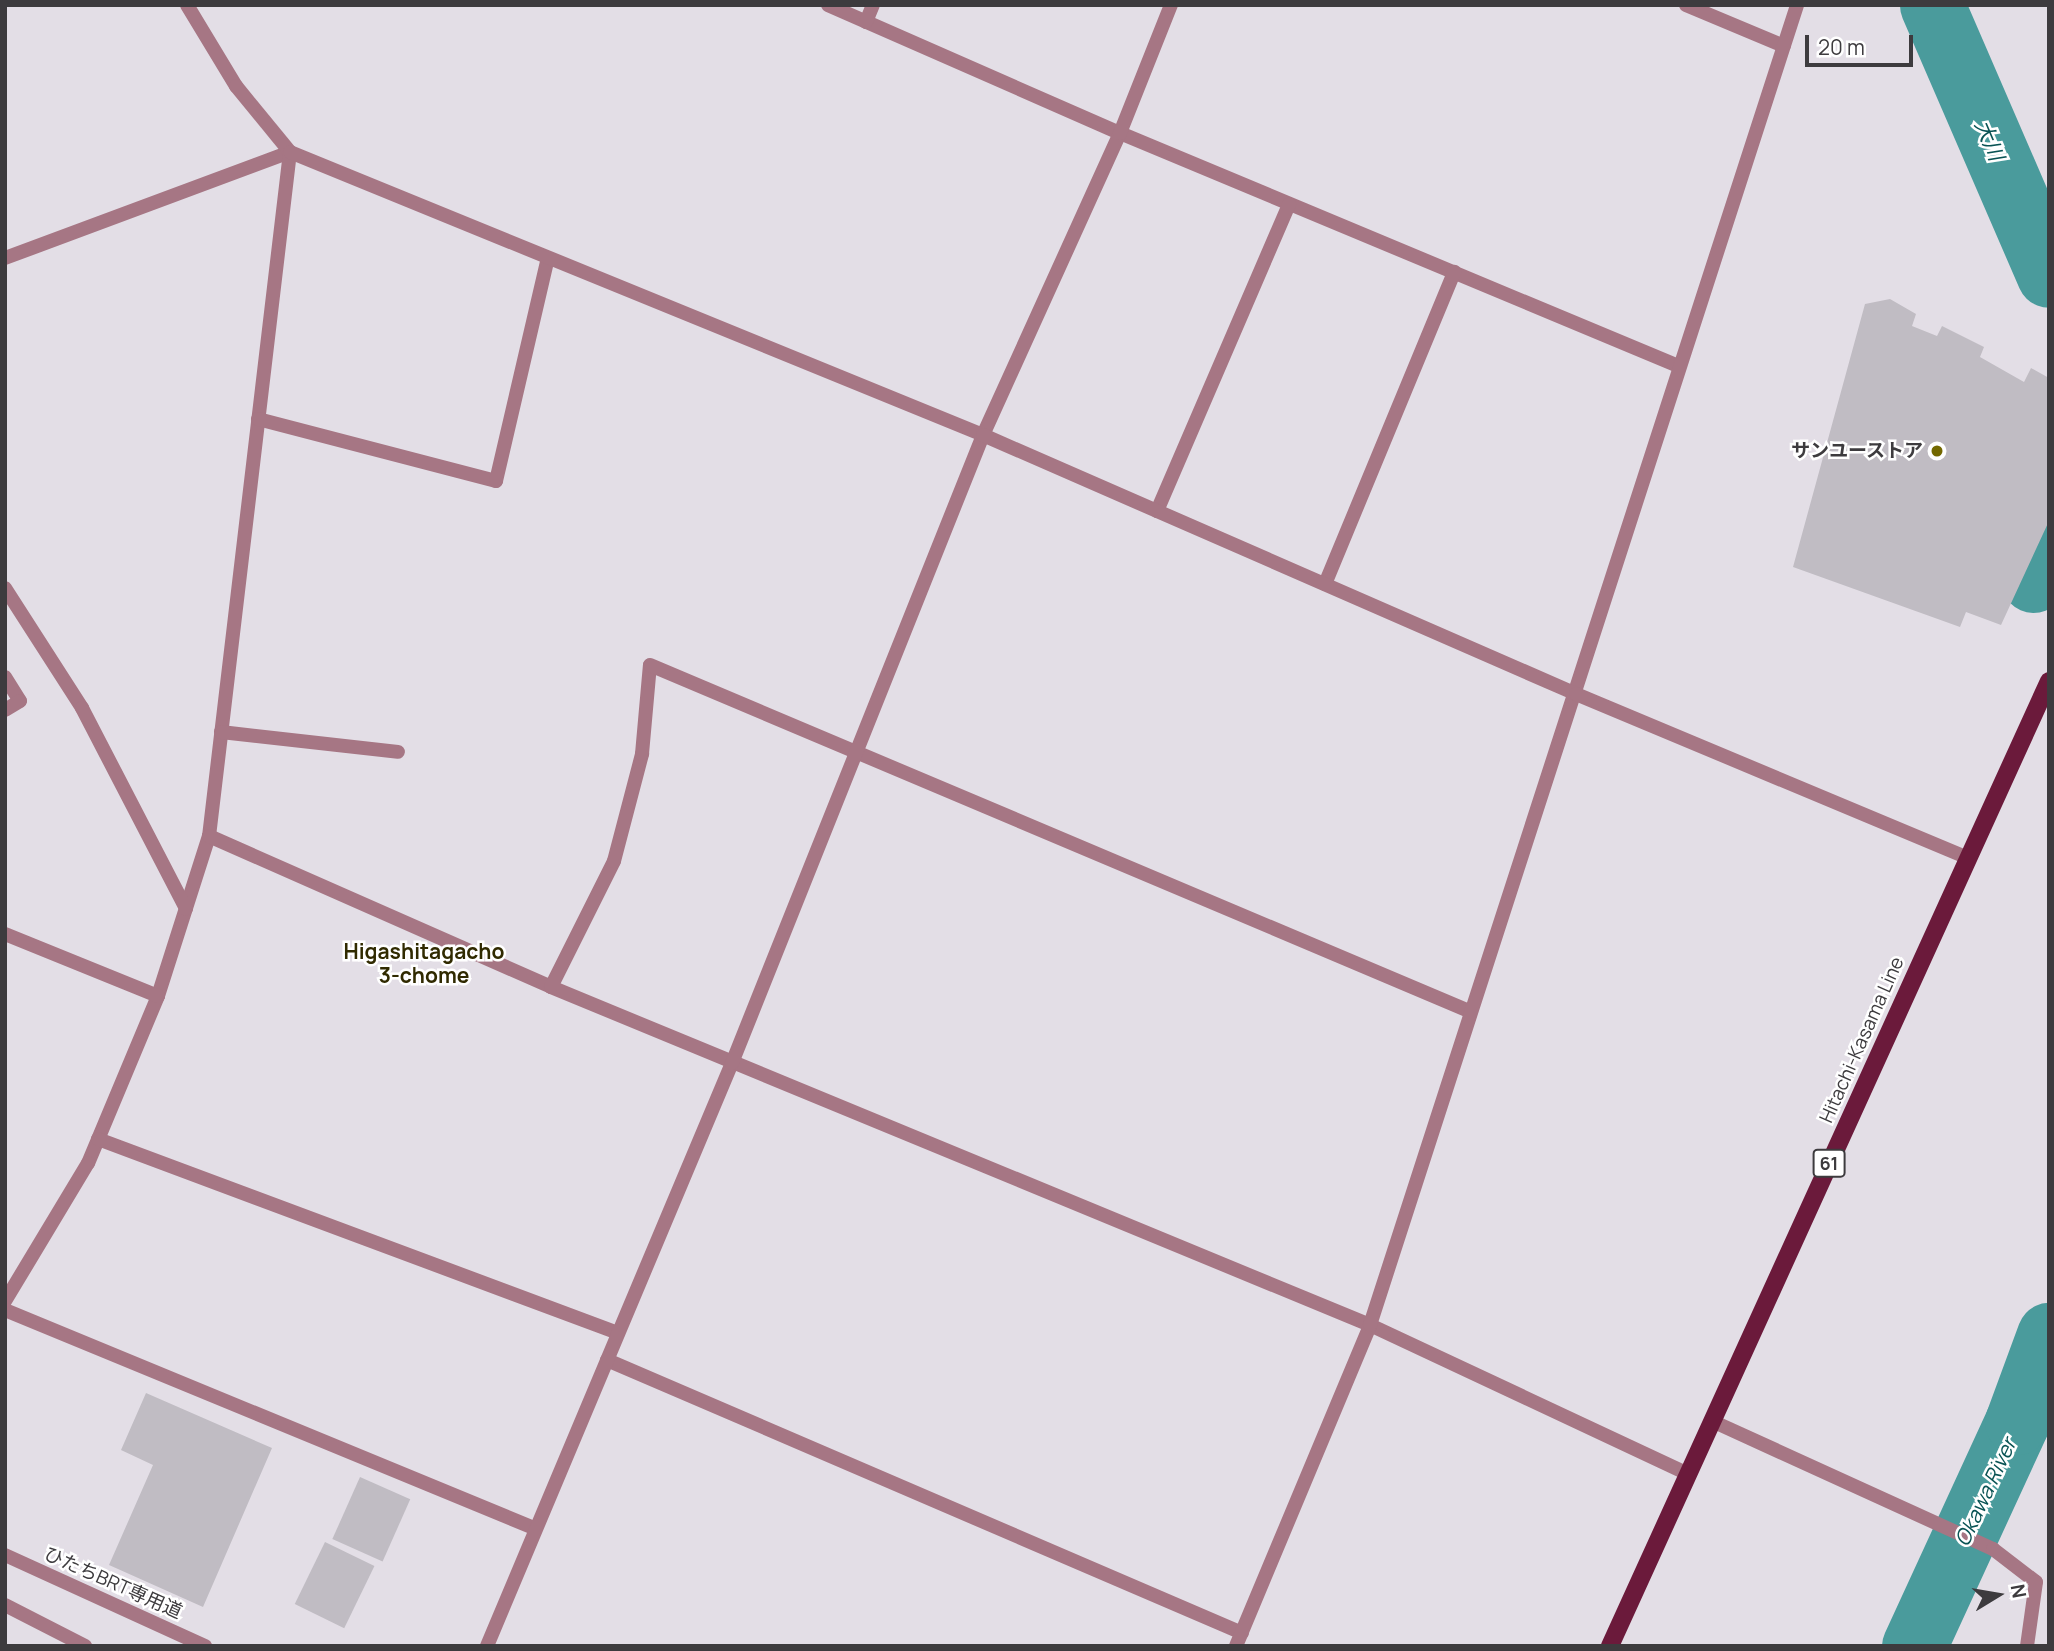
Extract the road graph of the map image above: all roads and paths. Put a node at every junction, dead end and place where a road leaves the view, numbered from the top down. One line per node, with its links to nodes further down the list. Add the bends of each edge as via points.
1 (187, 5): 10 (street, via 236,86)
2 (828, 5): 7 (street)
3 (873, 5): 7 (street)
4 (1171, 5): 9 (street)
5 (1686, 5): 8 (street)
6 (1797, 5): 8 (street)
7 (866, 22): 9 (street)
8 (1784, 46): 15 (street)
9 (1119, 133): 11 (street); 17 (street)
10 (290, 152): 12 (street); 13 (street); 16 (street)
11 (1289, 204): 14 (street); 18 (street)
12 (5, 258)
13 (548, 258): 16 (street, via 496,481); 17 (street)
14 (1454, 272): 15 (street); 19 (street)
15 (1678, 366): 23 (street)
16 (258, 419): 25 (street)
17 (983, 435): 18 (street); 27 (street)
18 (1157, 511): 19 (street)
19 (1325, 584): 23 (street)
20 (5, 588): 30 (street, via 82,708)
21 (5, 677): 24 (street, via 20,701)
22 (2049, 681): 29 (main road, Hitachi-Kasama Line / 61)
23 (1576, 694): 29 (street); 34 (street)
24 (5, 710)
25 (221, 732): 26 (street); 28 (street)
26 (398, 752)
27 (858, 754): 32 (street, via 650,665 642,754 614,861); 34 (street); 35 (street)
28 (209, 836): 30 (street); 32 (street)
29 (1969, 858): 42 (main road, Hitachi-Kasama Line / 61)
30 (186, 909): 33 (street)
31 (5, 934): 33 (street)
32 (551, 987): 35 (street)
33 (158, 996): 36 (street)
34 (1469, 1011): 39 (street)
35 (732, 1063): 39 (street); 40 (street)
36 (97, 1139): 37 (street, via 88,1163); 40 (street)
37 (5, 1301)
38 (5, 1310): 44 (street)
39 (1370, 1325): 43 (street); 47 (street)
40 (618, 1334): 41 (street)
41 (607, 1360): 44 (street); 47 (street)
42 (1712, 1421): 43 (main road, Hitachi-Kasama Line / 61); 52 (street, via 1993,1549 2036,1582)
43 (1688, 1474): 51 (main road, Hitachi-Kasama Line / 61)
44 (534, 1528): 50 (street)
45 (5, 1555): 49 (street, ひたちBRT専用道)
46 (5, 1605): 48 (street)
47 (1239, 1639)
48 (85, 1646)
49 (205, 1646)
50 (486, 1646)
51 (1610, 1646)
52 (2027, 1646)

